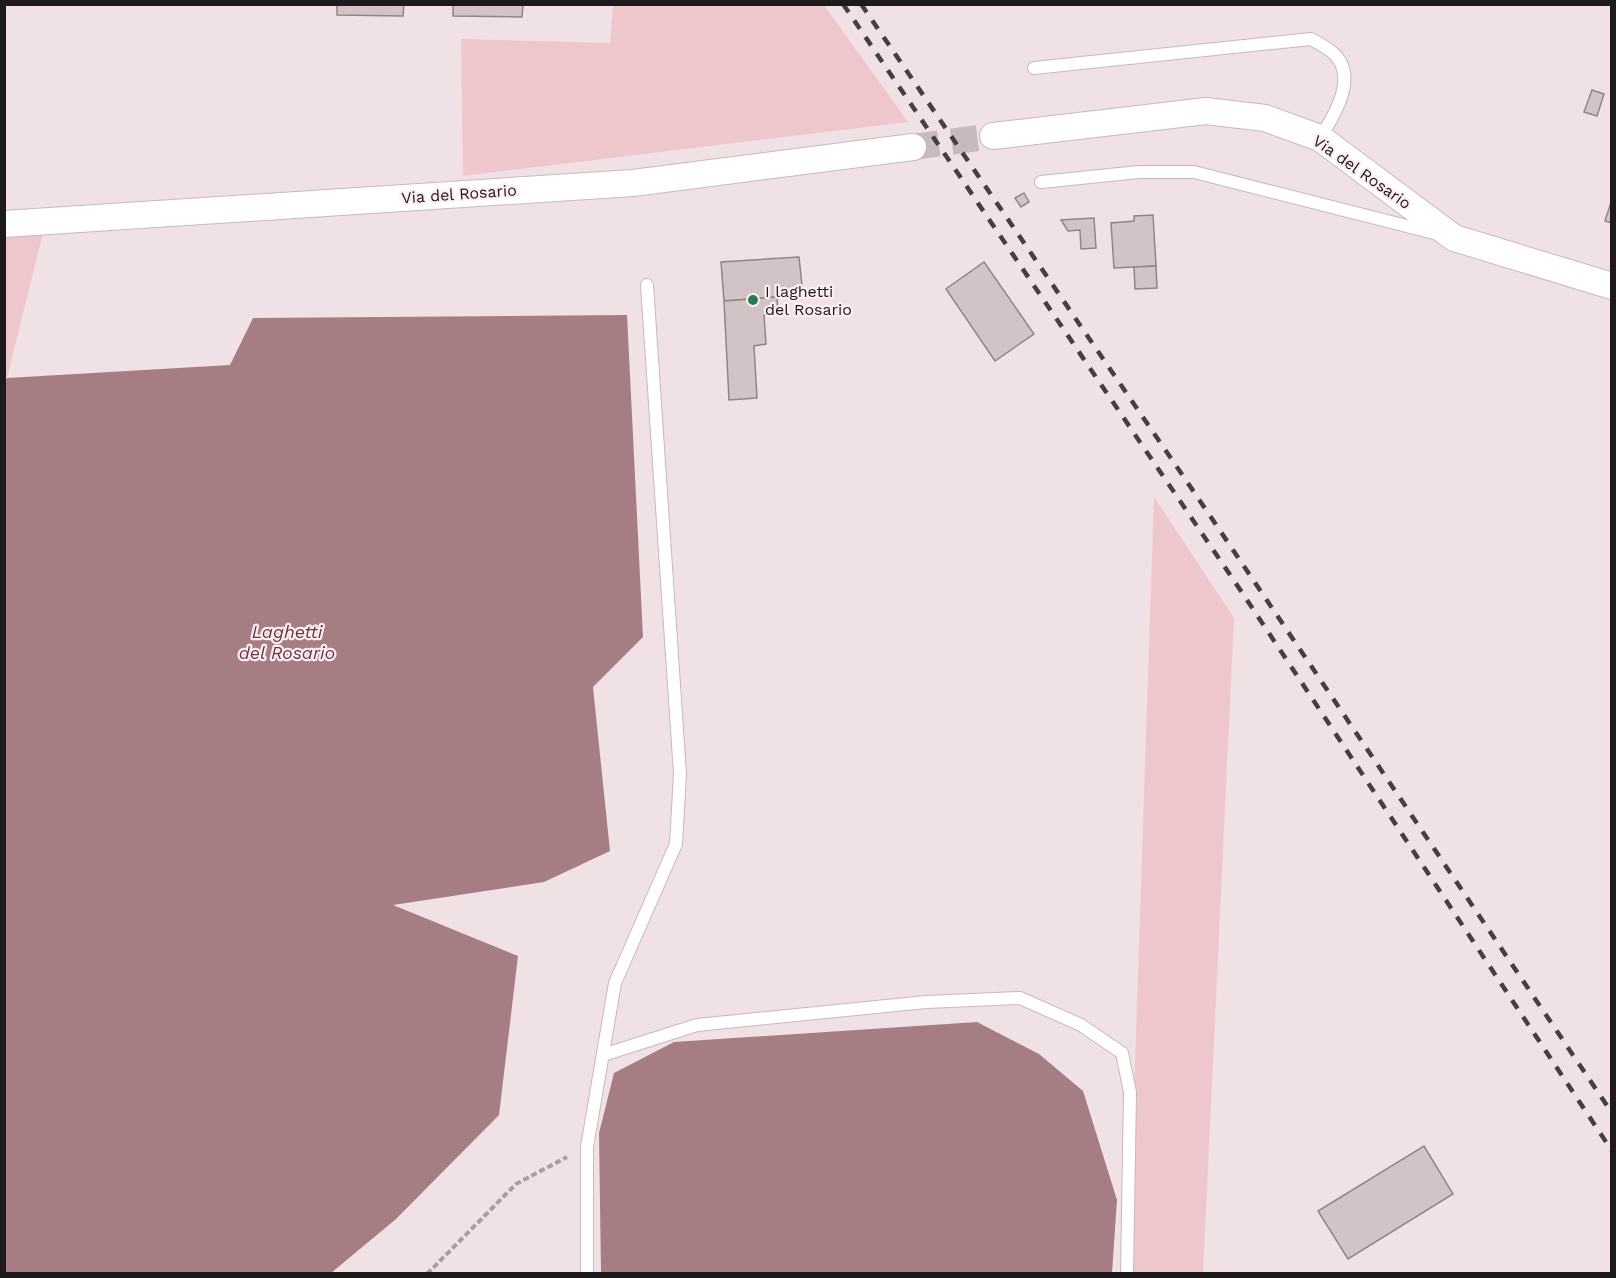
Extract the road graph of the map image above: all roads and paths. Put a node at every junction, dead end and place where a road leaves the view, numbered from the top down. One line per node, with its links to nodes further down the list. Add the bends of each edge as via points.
1 (1034, 68): 3 (lane, via 1311,39 1334,53 1345,76 1340,108)
2 (993, 136): 3 (street, Via del Rosario, via 1206,111 1265,118)
3 (1320, 138): 7 (street, Via del Rosario)
4 (913, 147): 6 (street, Via del Rosario, via 633,183)
5 (1041, 182): 7 (lane, via 1139,172 1194,172)
6 (4, 224)
7 (1454, 238): 9 (street, Via del Rosario)
8 (647, 285): 10 (lane, via 680,774 677,833 676,844 615,983)
9 (1611, 286)
10 (603, 1055): 11 (lane); 14 (lane, via 697,1025 926,1002 1020,998 1081,1024 1122,1053 1130,1092)
11 (586, 1147): 12 (path, via 516,1184); 13 (lane)
12 (427, 1274)
13 (587, 1274)
14 (1127, 1274)

